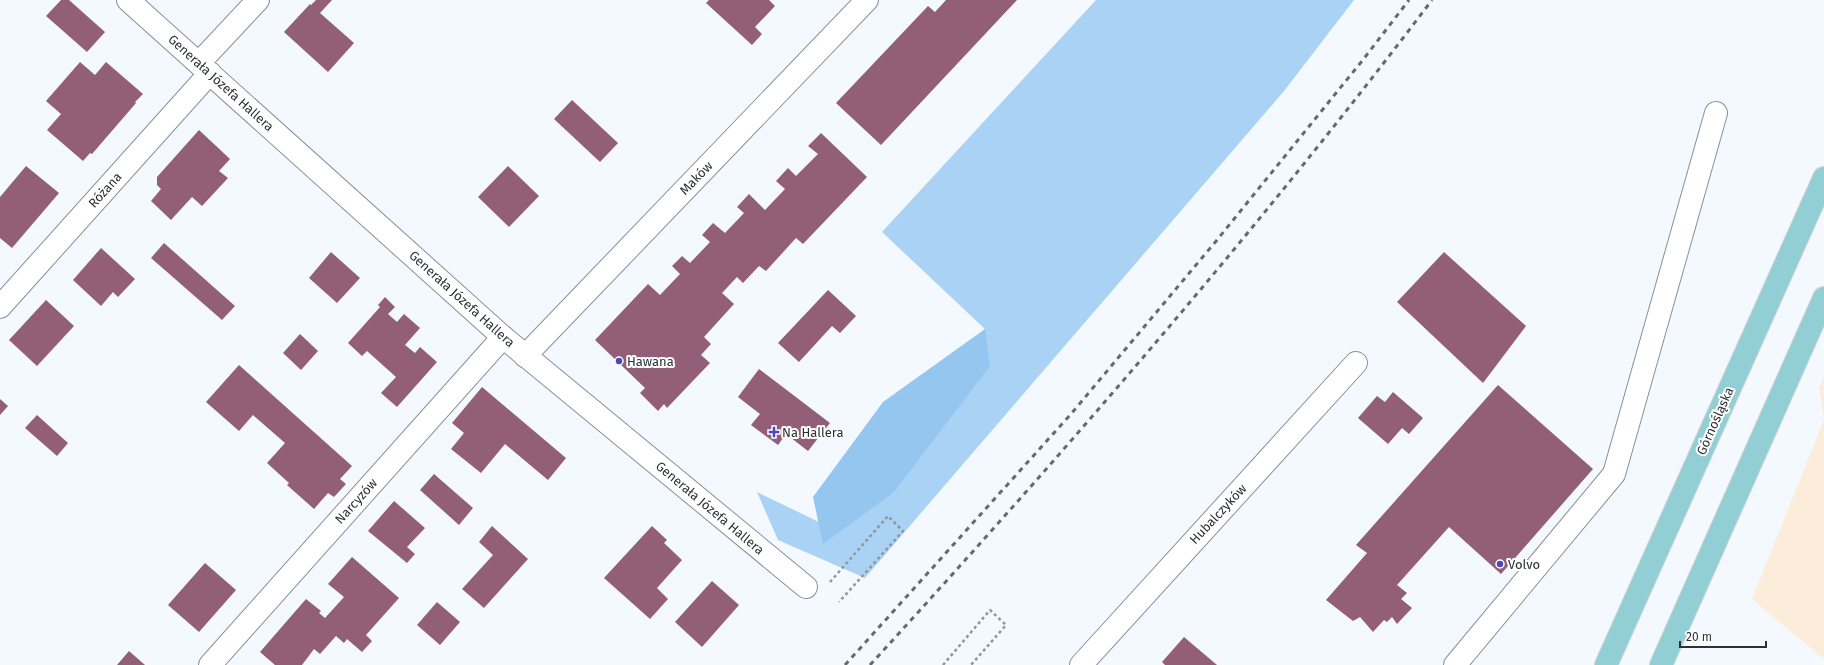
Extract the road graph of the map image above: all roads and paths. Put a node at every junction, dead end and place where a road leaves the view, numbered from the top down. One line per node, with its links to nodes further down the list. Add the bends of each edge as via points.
1 (128, 0): 4 (street, Generała Józefa Hallera)
2 (258, 0): 4 (street, Różana)
3 (867, 0): 10 (street, Maków)
4 (204, 68): 8 (street, Różana); 9 (street, Generała Józefa Hallera)
5 (1716, 113): 19 (street, via 1614,474)
6 (1824, 178): 20 (main road, Górnośląska)
7 (1824, 298): 21 (main road)
8 (0, 307)
9 (503, 337): 10 (street, Generała Józefa Hallera); 15 (street, Narcyzów)
10 (525, 356): 13 (street, Generała Józefa Hallera)
11 (1356, 363): 18 (street, Hubalczyków)
12 (829, 584): 14 (path, via 888,516 903,531)
13 (806, 587)
14 (839, 602)
15 (210, 665)
16 (943, 665): 17 (path, via 990,610 1006,625)
17 (972, 665)
18 (1081, 665)
19 (1455, 665)
20 (1606, 665)
21 (1661, 665)

